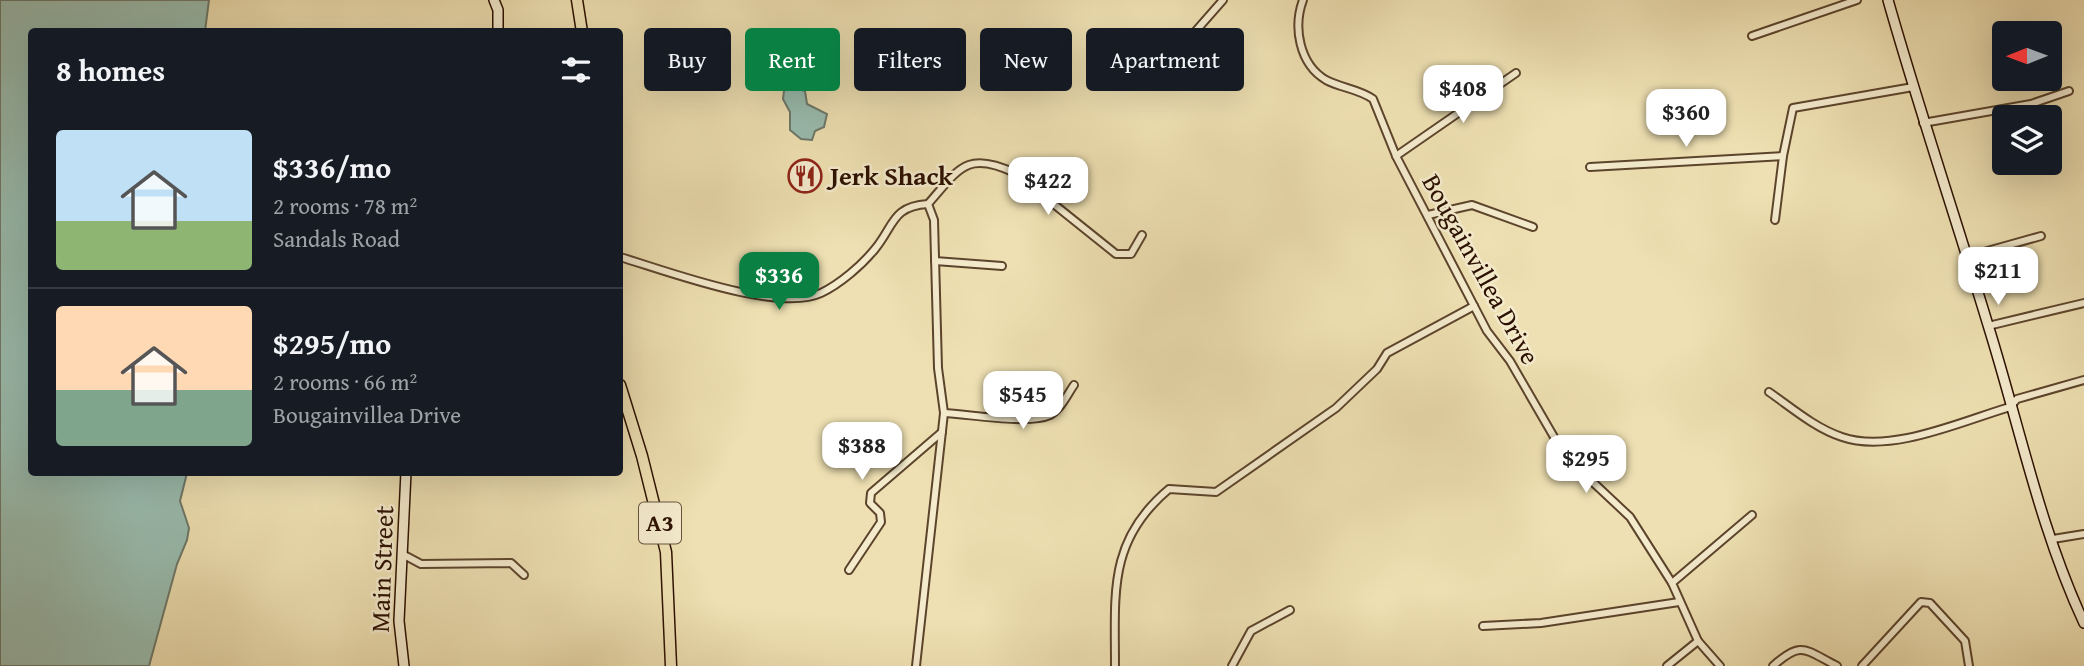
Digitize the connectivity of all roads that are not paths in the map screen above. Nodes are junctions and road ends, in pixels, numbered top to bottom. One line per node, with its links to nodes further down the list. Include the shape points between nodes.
1 (494, 0): 7 (street)
2 (577, 0): 8 (main road)
3 (1223, 0): 9 (street)
4 (1303, 0): 15 (street, Bougainvillea Drive, via 1297,33 1307,59 1325,79 1373,99)
5 (1857, 0): 10 (street)
6 (1888, 0): 12 (street)
7 (499, 28)
8 (581, 28)
9 (1198, 28)
10 (1752, 36)
11 (1516, 73): 15 (street)
12 (1913, 87): 14 (street); 16 (street, via 1793,108)
13 (2069, 92): 14 (street, via 2031,104)
14 (1923, 122): 24 (street)
15 (1396, 156): 19 (street, Bougainvillea Drive)
16 (1783, 156): 17 (street); 20 (street)
17 (1590, 167)
18 (928, 204): 22 (street, via 960,168 985,163 1015,173 1116,254 1130,254); 25 (street, via 912,205 898,213 875,249 850,273 821,293 798,299 745,293); 26 (street, via 934,220)
19 (1428, 215): 21 (street, via 1472,205); 29 (street, Bougainvillea Drive)
20 (1775, 220)
21 (1533, 228)
22 (1142, 234)
23 (2041, 236): 24 (street)
24 (1966, 257): 30 (street)
25 (623, 258)
26 (935, 261): 27 (street); 36 (street)
27 (1002, 266)
28 (2084, 303): 30 (street)
29 (1474, 306): 45 (street, Bougainvillea Drive, via 1565,456 1630,517); 54 (street, via 1387,353 1377,369 1336,408 1216,492 1170,489 1149,506 1126,541 1119,567)
30 (1989, 326): 35 (street)
31 (2084, 380): 35 (street, via 2017,399)
32 (1074, 385): 36 (street, via 1048,416)
33 (1769, 392): 35 (street, via 1843,438 1878,444)
34 (623, 395): 52 (main road, A3, via 666,552)
35 (2010, 407): 41 (street)
36 (944, 413): 37 (street)
37 (942, 432): 43 (street, via 870,493 870,503 880,513 881,522); 53 (street)
38 (406, 476): 42 (street, Main Street)
39 (1752, 515): 45 (street)
40 (2084, 534): 41 (street)
41 (2053, 539): 48 (street)
42 (404, 555): 44 (street, via 421,564 511,563); 51 (street, Main Street, via 399,621)
43 (849, 570)
44 (524, 575)
45 (1671, 583): 46 (street, Bougainvillea Drive)
46 (1679, 602): 49 (street, via 1541,623); 50 (street, Bougainvillea Drive)
47 (1290, 610): 55 (street, via 1251,631)
48 (2083, 619)
49 (1483, 626)
50 (1698, 641): 56 (street); 57 (street, Bougainvillea Drive)
51 (404, 666)
52 (671, 666)
53 (916, 666)
54 (1115, 666)
55 (1232, 666)
56 (1667, 666)
57 (1720, 666)
58 (1773, 666): 59 (street, via 1790,651 1803,649)
59 (1837, 666)
60 (1863, 666): 61 (street, via 1921,603 1930,603 1965,641)
61 (1969, 666)

